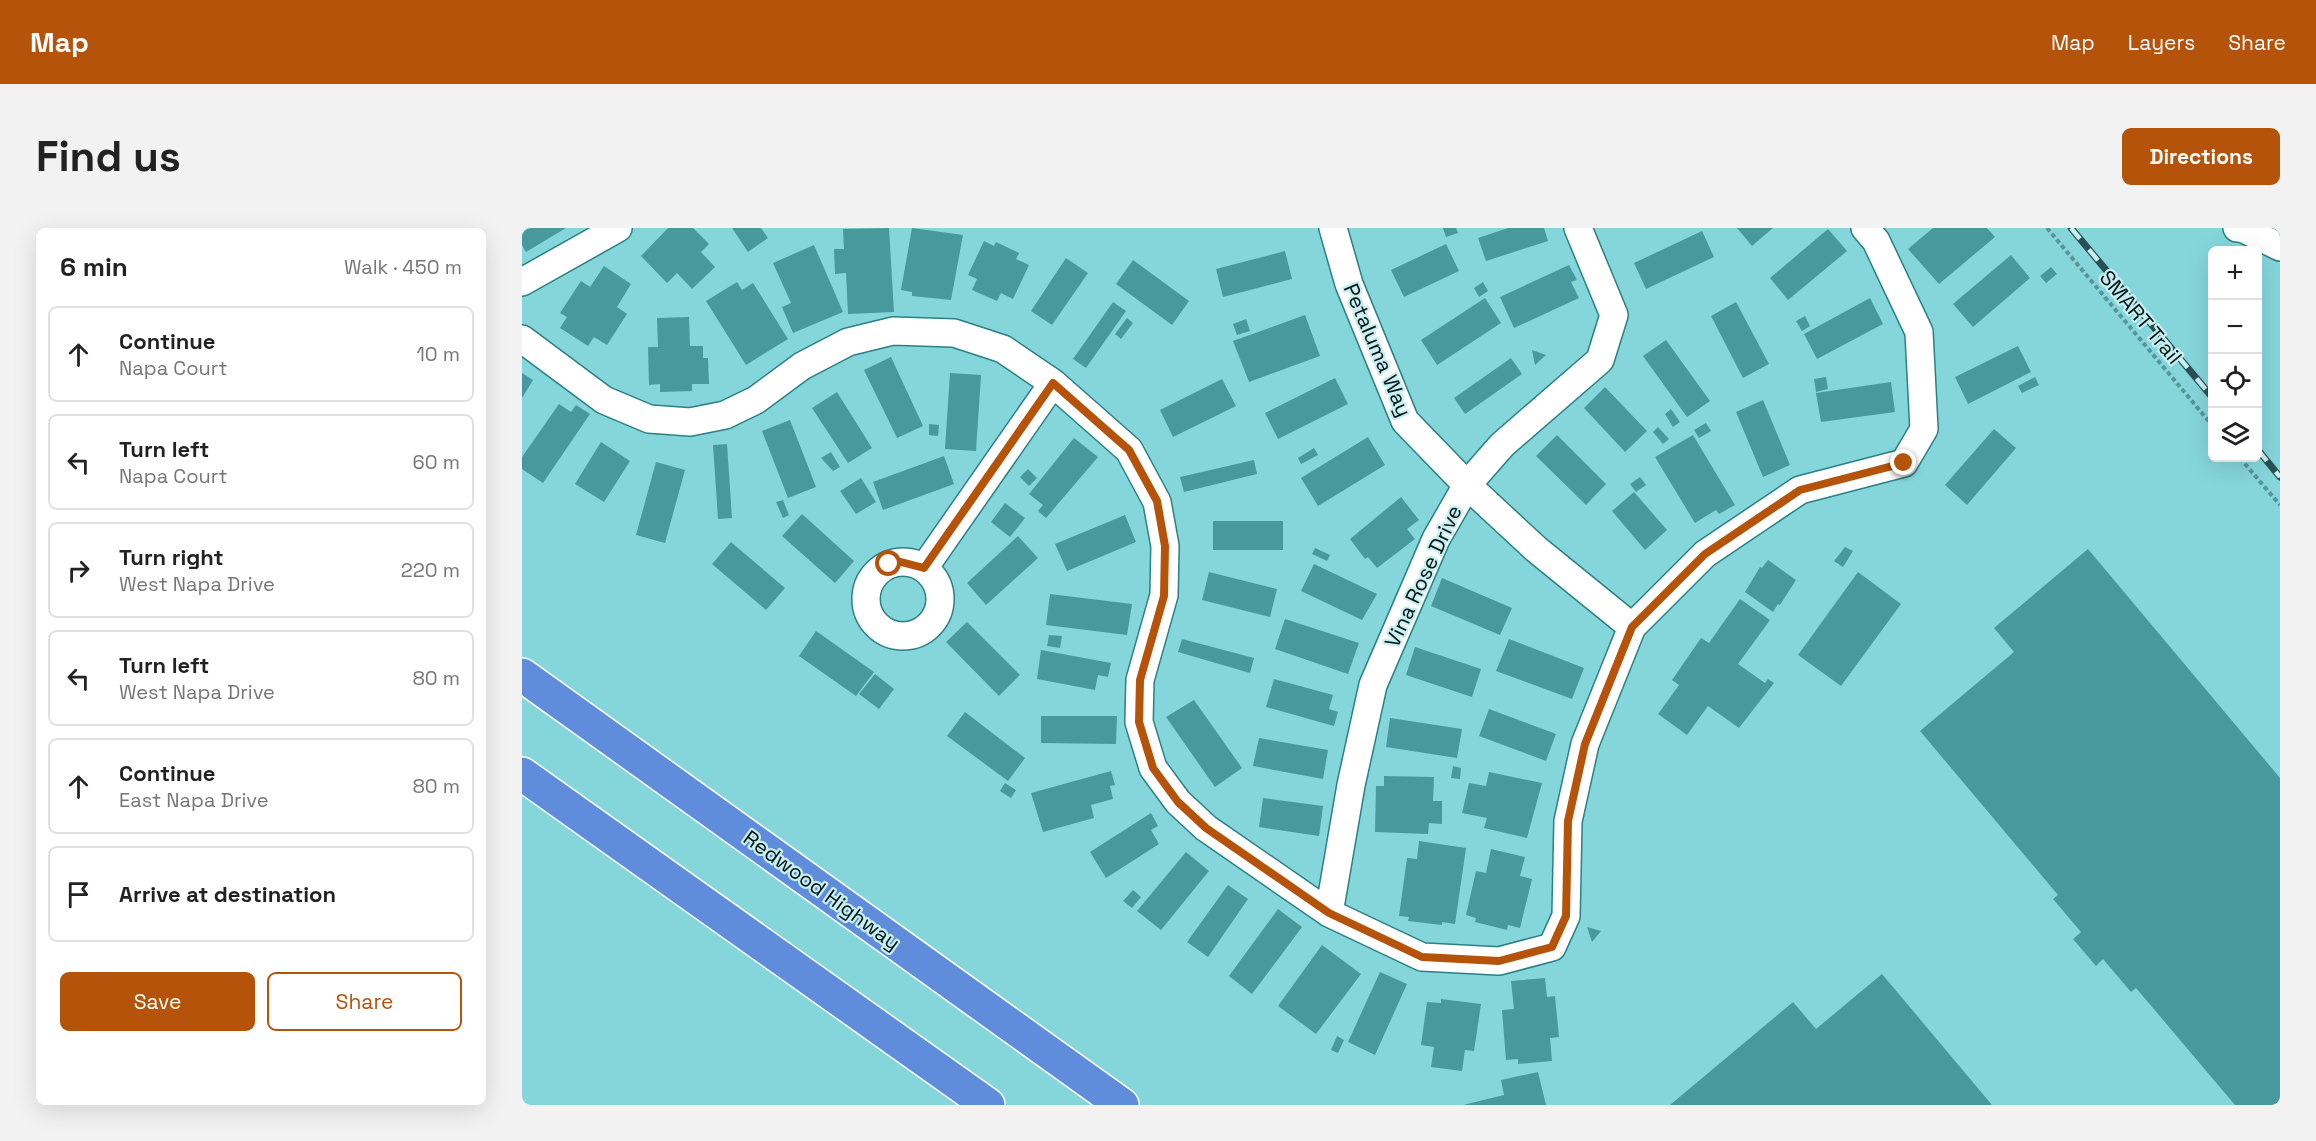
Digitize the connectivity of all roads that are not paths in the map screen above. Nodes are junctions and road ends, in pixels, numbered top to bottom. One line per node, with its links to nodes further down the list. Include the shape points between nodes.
1 (618, 228): 8 (street)
2 (1334, 228): 11 (street, Petaluma Way, via 1349,284 1405,421)
3 (1578, 228): 11 (street, Vina Rose Drive, via 1614,315 1600,360 1502,445)
4 (2237, 228): 5 (street)
5 (2244, 228): 7 (street)
6 (1878, 232): 13 (street, via 1919,332 1924,429 1904,463 1800,490 1705,554)
7 (2280, 247)
8 (522, 282)
9 (522, 339): 10 (street, via 604,400 649,419 690,422 725,415 848,342 893,331 954,333 1003,349)
10 (1053, 383): 12 (street); 16 (street, via 1129,450 1157,501 1165,546 1164,596 1140,680 1139,722 1153,768 1178,802 1206,828)
11 (1467, 485): 13 (street, Petaluma Way, via 1536,549); 16 (street, Vina Rose Drive, via 1436,539 1373,685)
12 (924, 568)
13 (1632, 627): 16 (street, via 1585,744 1568,821 1566,916 1552,947 1499,961 1422,957)
14 (522, 675): 18 (highway, Redwood Highway)
15 (522, 774): 17 (highway)
16 (1329, 913)
17 (988, 1105)
18 (1122, 1105)

